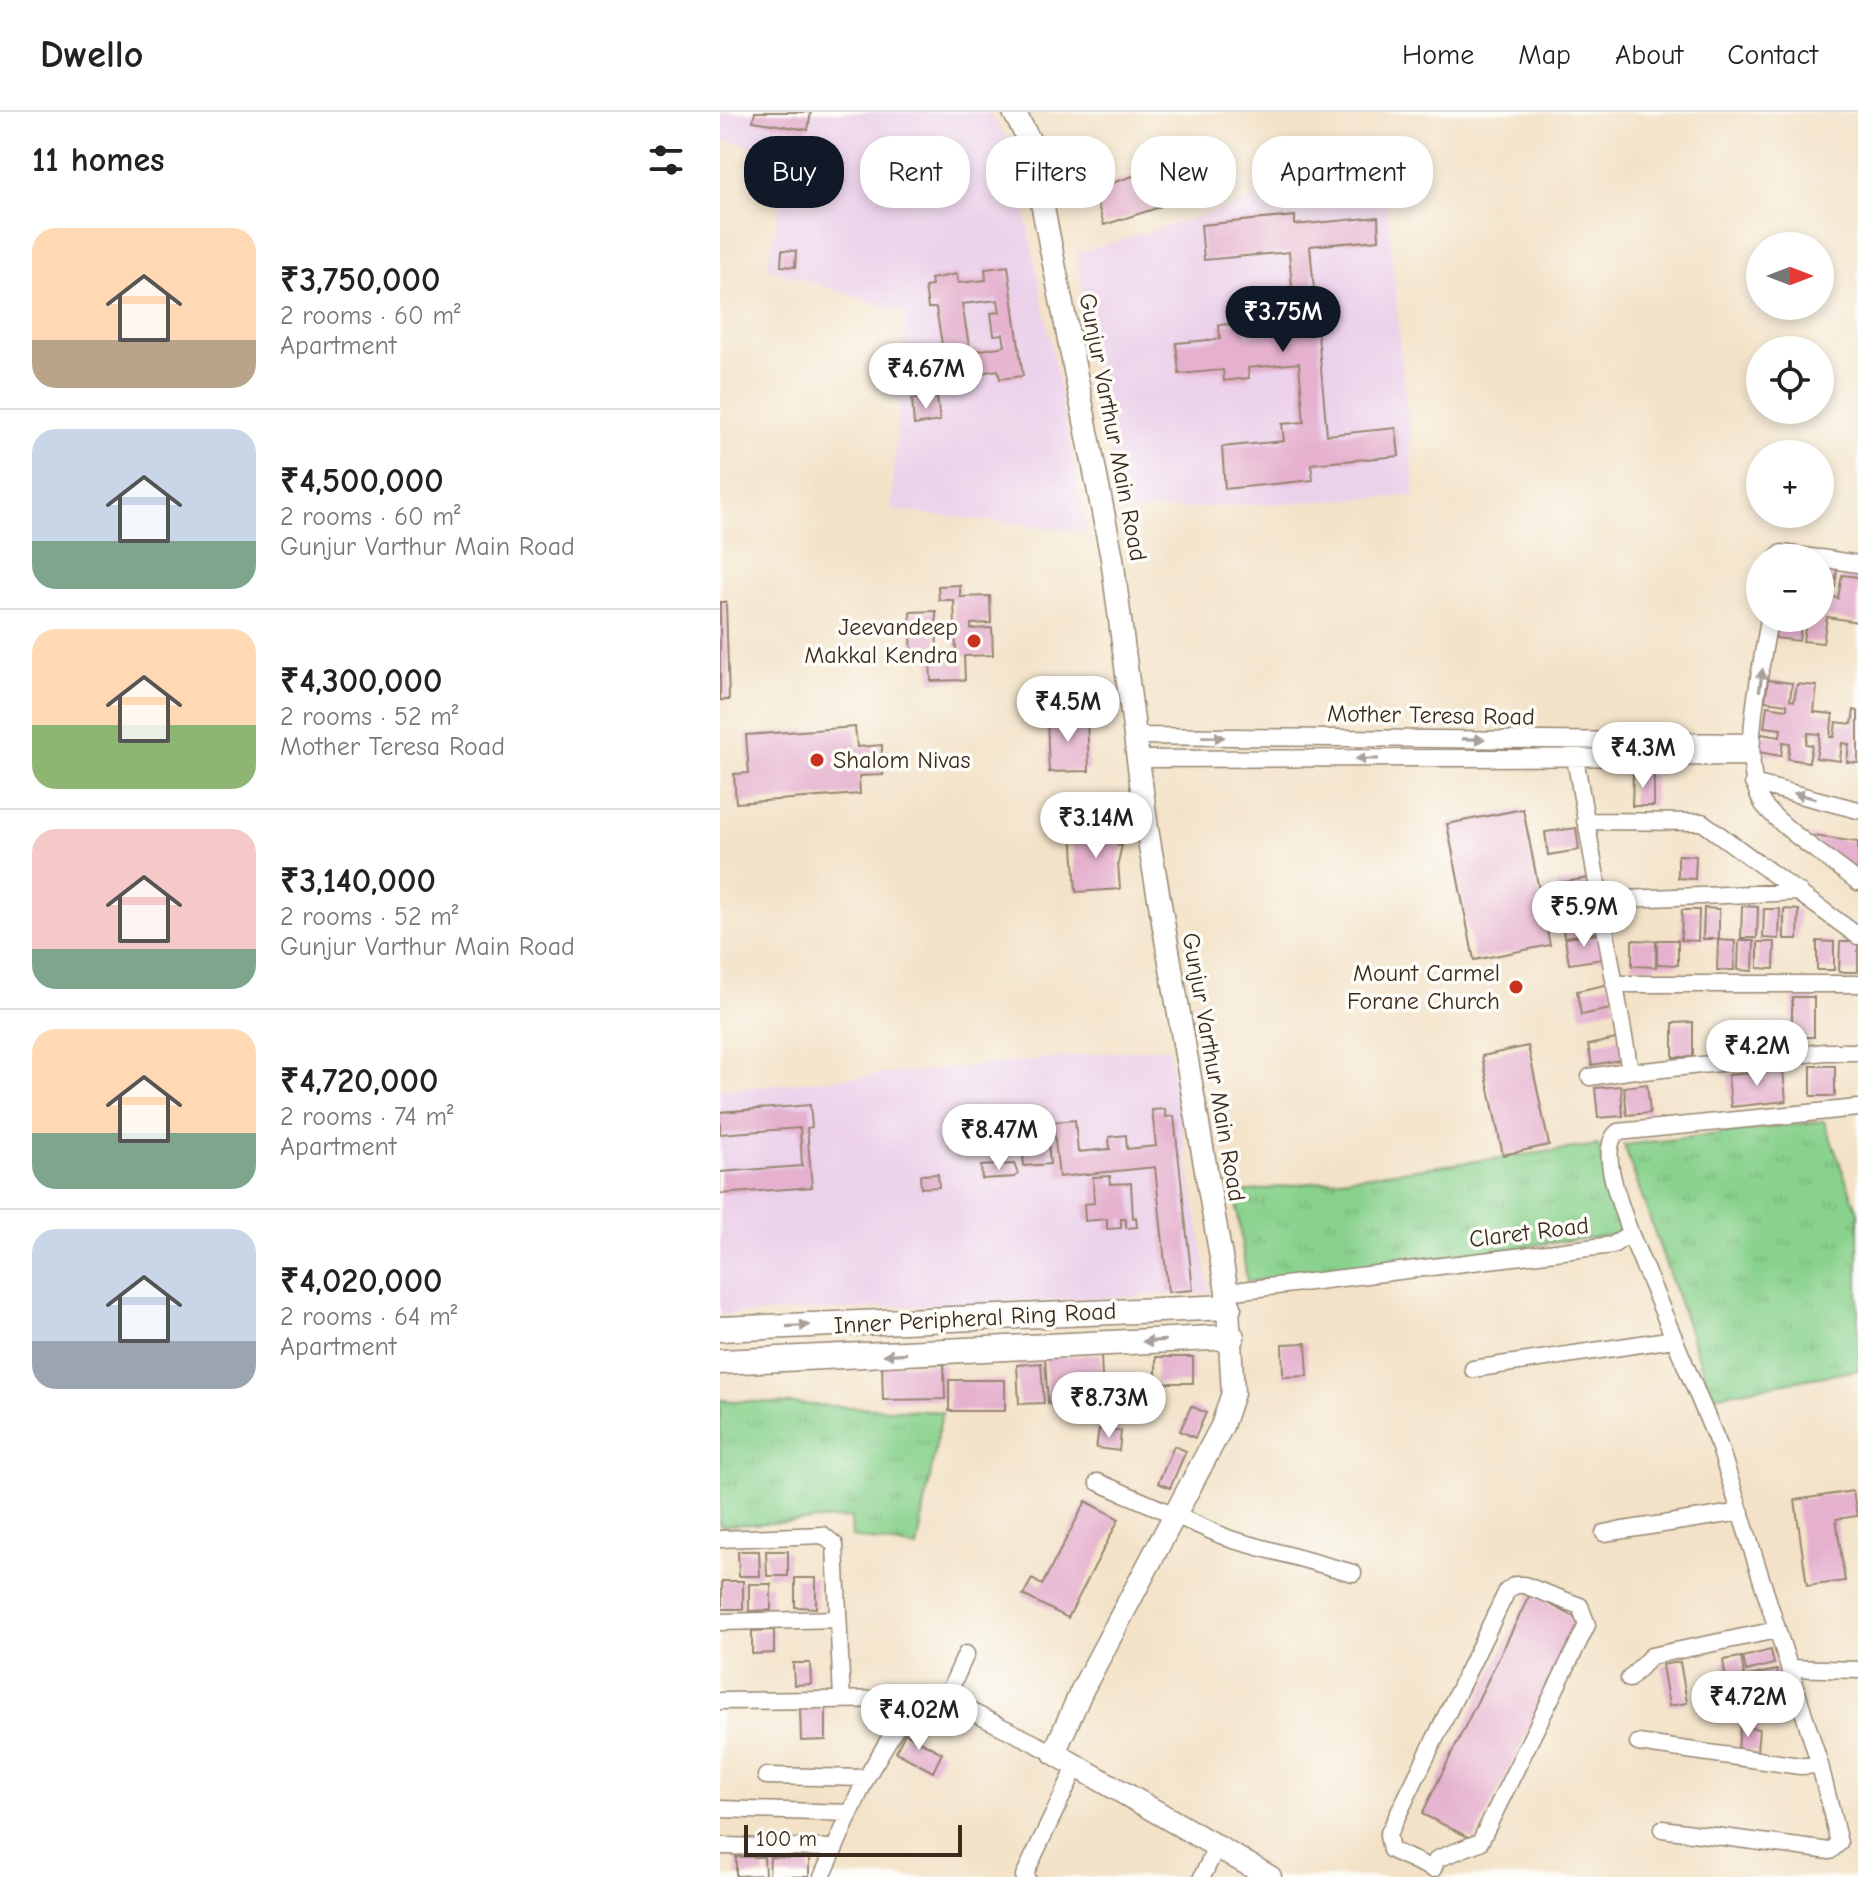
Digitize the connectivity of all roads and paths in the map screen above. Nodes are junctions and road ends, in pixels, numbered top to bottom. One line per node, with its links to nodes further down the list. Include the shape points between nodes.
1 (1014, 112): 5 (main road, Gunjur Varthur Main Road, via 1030,142 1075,359 1112,558)
2 (1834, 560): 3 (street)
3 (1858, 564)
4 (1767, 632): 8 (street, one-way to 4)
5 (1135, 736): 6 (street, Mother Teresa Road, one-way to 6); 9 (main road, Gunjur Varthur Main Road)
6 (1573, 740): 7 (street, Mother Teresa Road); 10 (street)
7 (1726, 749): 8 (street); 10 (street, Mother Teresa Road)
8 (1752, 750): 11 (street)
9 (1138, 759): 10 (street, Mother Teresa Road, one-way to 9); 25 (main road, Gunjur Varthur Main Road)
10 (1576, 760): 13 (street)
11 (1753, 783): 12 (street, one-way to 11); 14 (street, via 1765,808)
12 (1858, 810)
13 (1585, 821): 15 (street, via 1702,822); 16 (street)
14 (1858, 882)
15 (1800, 892): 16 (street); 17 (street)
16 (1599, 900): 18 (street)
17 (1858, 936)
18 (1614, 984): 19 (street); 21 (street)
19 (1858, 984)
20 (1858, 1052): 21 (street)
21 (1634, 1070): 22 (street)
22 (1590, 1077)
23 (1858, 1108): 24 (street, Claret Road, via 1618,1132 1611,1139 1608,1159)
24 (1630, 1233): 25 (street, Claret Road, via 1613,1245); 28 (street)
25 (1228, 1300): 26 (main road, Inner Peripheral Ring Road, one-way to 25); 27 (main road, Gunjur Varthur Main Road)
26 (720, 1329)
27 (1232, 1337): 29 (main road, Inner Peripheral Ring Road, one-way to 29); 33 (main road, Gunjur Varthur Main Road, via 1233,1393)
28 (1674, 1339): 30 (street); 32 (street)
29 (720, 1362)
30 (1473, 1369)
31 (1098, 1482): 33 (street)
32 (1741, 1512): 34 (street); 39 (street)
33 (1176, 1516): 36 (street, via 1230,1539); 49 (main road, Gunjur Varthur Main Road)
34 (1604, 1533)
35 (720, 1539): 37 (street, via 830,1539 835,1545)
36 (1353, 1573)
37 (838, 1619): 38 (street); 46 (street)
38 (720, 1622)
39 (1777, 1630): 41 (street); 43 (street, via 1651,1656)
40 (966, 1654): 45 (street)
41 (1789, 1668): 42 (street); 51 (street)
42 (1858, 1670)
43 (1629, 1679)
44 (913, 1699): 45 (street); 46 (street); 53 (street)
45 (946, 1699): 49 (street)
46 (842, 1700): 47 (street)
47 (720, 1701)
48 (1638, 1743): 51 (street)
49 (1054, 1753): 50 (main road)
50 (1077, 1765): 59 (main road); 63 (street)
51 (1820, 1765): 56 (street, via 1839,1843 1835,1848)
52 (766, 1776): 53 (street)
53 (866, 1778): 55 (street)
54 (720, 1809): 55 (street)
55 (849, 1813): 58 (street)
56 (1662, 1829)
57 (720, 1846): 58 (street)
58 (834, 1848): 62 (street)
59 (1216, 1848): 61 (main road); 64 (street)
60 (1431, 1873): 60 (street, via 1391,1850 1388,1835 1507,1591 1524,1585 1580,1606 1587,1625 1480,1842 1437,1859)
61 (1265, 1876)
62 (822, 1877)
63 (1027, 1877)
64 (1202, 1877)

